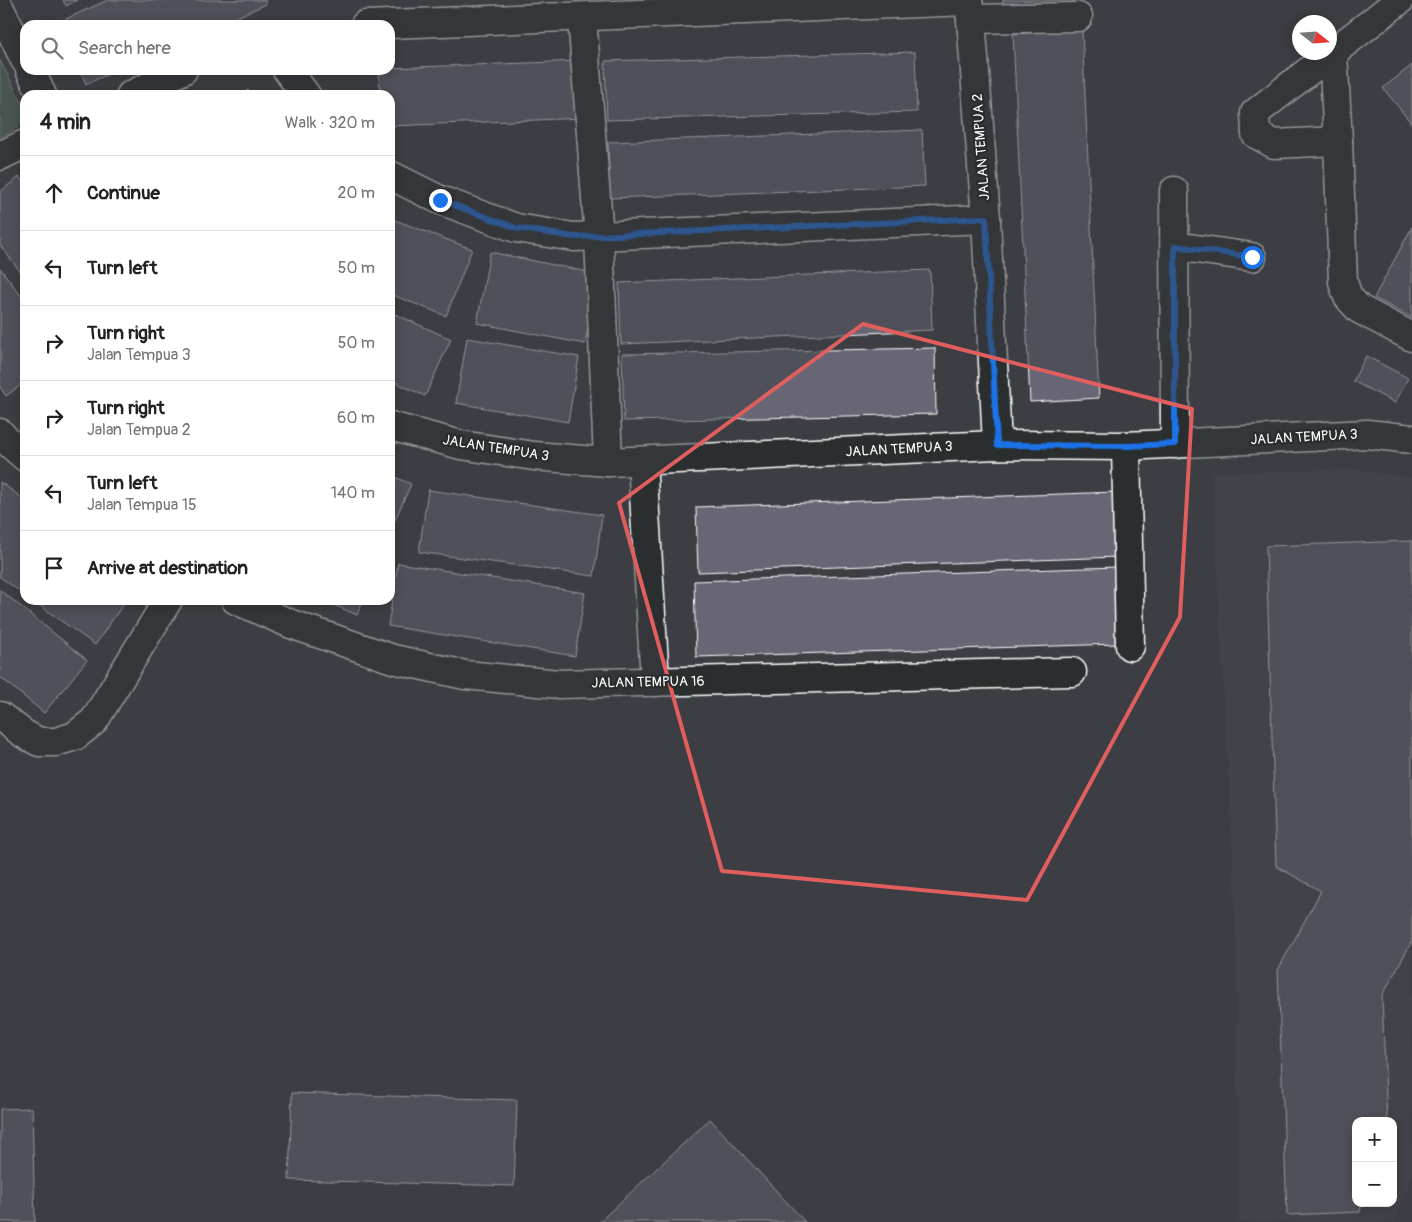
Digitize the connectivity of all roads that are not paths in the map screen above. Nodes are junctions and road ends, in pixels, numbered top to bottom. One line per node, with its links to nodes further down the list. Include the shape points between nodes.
1 (1400, 0): 8 (street)
2 (969, 7): 5 (street); 6 (street); 23 (street, JALAN TEMPUA 2)
3 (0, 9): 9 (street)
4 (467, 10): 5 (street); 7 (street)
5 (582, 17): 24 (street)
6 (1078, 17)
7 (395, 21)
8 (1337, 49)
9 (20, 50)
10 (1323, 60): 18 (street, via 1255,113 1256,134 1274,144)
11 (1333, 60): 18 (street)
12 (32, 75): 15 (street)
13 (173, 75): 16 (street)
14 (291, 75): 17 (street)
15 (40, 90)
16 (141, 90)
17 (302, 90)
18 (1338, 140): 27 (street, via 1343,282 1348,297 1359,309)
19 (20, 146): 20 (street)
20 (0, 156)
21 (395, 178): 24 (street, via 440,200 516,228 574,237)
22 (1174, 191): 25 (street)
23 (986, 218): 24 (street); 32 (street, JALAN TEMPUA 2)
24 (599, 237): 36 (street)
25 (1175, 246): 26 (street); 31 (street)
26 (1252, 257)
27 (1412, 337)
28 (395, 427): 36 (street, JALAN TEMPUA 3, via 461,445 534,456)
29 (0, 433): 34 (street)
30 (1412, 439): 31 (street, JALAN TEMPUA 3, via 1367,434)
31 (1175, 444): 33 (street, JALAN TEMPUA 3)
32 (997, 445): 33 (street, JALAN TEMPUA 3); 35 (street, JALAN TEMPUA 3)
33 (1126, 446): 39 (street)
34 (20, 453)
35 (642, 461): 36 (street, JALAN TEMPUA 3); 41 (street)
36 (608, 462)
37 (165, 605): 42 (street, via 94,721 75,736 56,742 39,742)
38 (247, 605): 41 (street, JALAN TEMPUA 16, via 291,624 393,659 466,675 559,684)
39 (1130, 646)
40 (1072, 672): 41 (street, JALAN TEMPUA 16)
41 (655, 682)
42 (0, 716)

